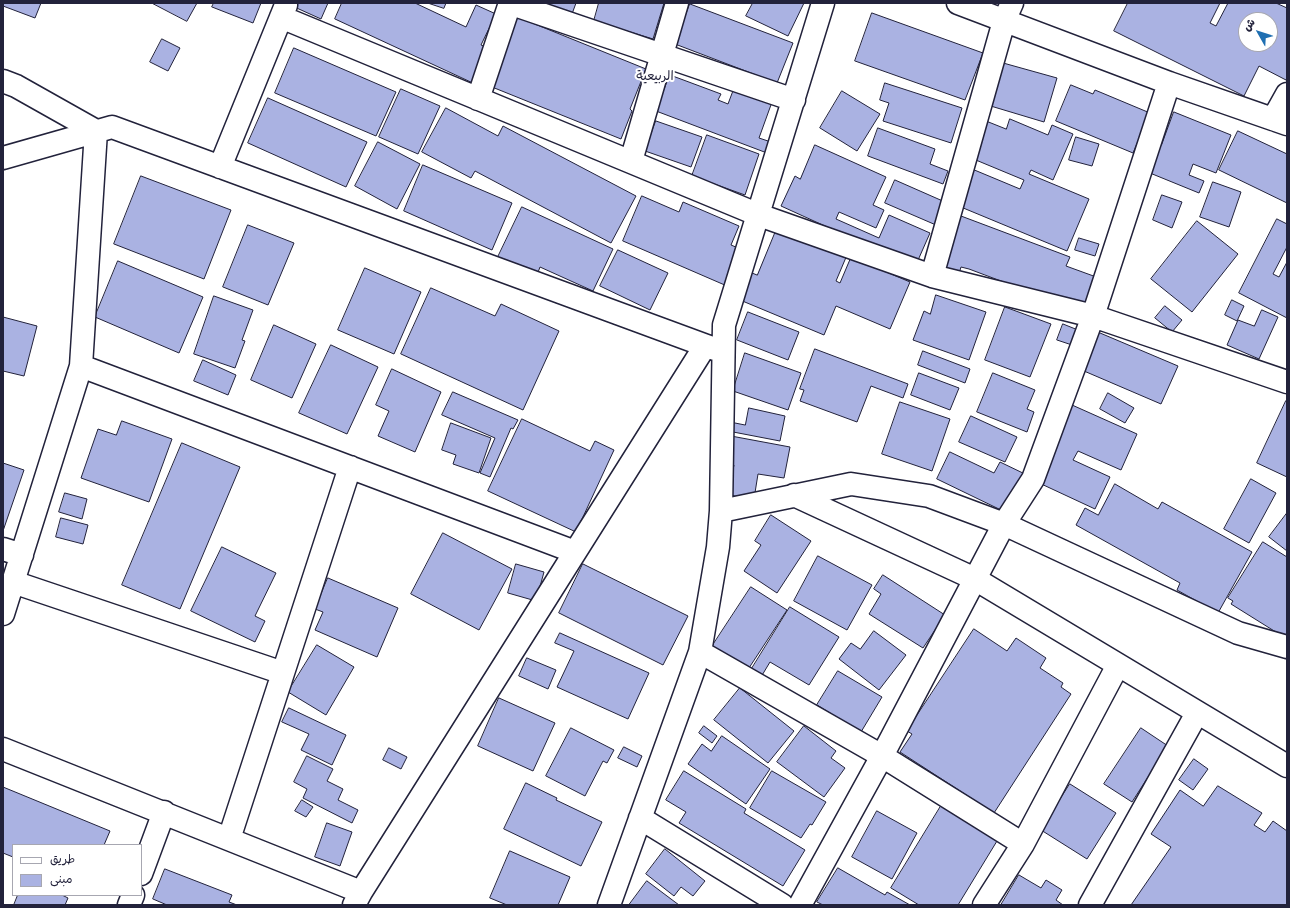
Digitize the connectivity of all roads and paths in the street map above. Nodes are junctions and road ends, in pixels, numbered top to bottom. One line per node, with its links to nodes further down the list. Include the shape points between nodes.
1 (509, 3): 7 (street); 11 (street)
2 (677, 3): 7 (street)
3 (823, 3): 12 (street)
4 (958, 3): 6 (street)
5 (283, 10): 11 (street); 17 (street)
6 (1008, 12): 9 (street); 19 (street)
7 (662, 55): 12 (street); 16 (street)
8 (3, 81): 14 (street)
9 (1169, 83): 13 (street); 20 (street)
10 (1287, 94): 13 (street)
11 (478, 99): 16 (street)
12 (794, 100): 18 (street)
13 (1280, 122)
14 (96, 131): 15 (street); 17 (street, via 112,127); 22 (street)
15 (3, 158)
16 (631, 161): 18 (street)
17 (220, 167): 21 (street)
18 (759, 215): 19 (street); 21 (street)
19 (932, 276): 20 (street)
20 (1093, 316): 23 (street); 27 (street, via 1033,479)
21 (714, 349): 26 (street); 29 (street)
22 (80, 366): 24 (street); 28 (street)
23 (1287, 382)
24 (350, 467): 29 (street); 36 (street)
25 (794, 495): 26 (street); 27 (street, via 851,484 929,496); 30 (street)
26 (721, 511): 34 (street, via 718,547)
27 (1004, 524): 30 (street); 33 (street, via 1238,633)
28 (12, 552): 31 (street)
29 (575, 552): 46 (street)
30 (975, 579): 35 (street); 39 (street)
31 (13, 582): 32 (street); 36 (street)
32 (3, 614)
33 (1287, 647)
34 (700, 652): 39 (street); 42 (street)
35 (1118, 664): 37 (street); 44 (street)
36 (283, 673): 43 (street)
37 (1197, 713): 40 (street); 51 (street)
38 (3, 749): 41 (street)
39 (882, 756): 44 (street); 49 (street)
40 (1287, 766)
41 (164, 812): 43 (street); 45 (street)
42 (640, 818): 47 (street); 48 (street)
43 (229, 839): 46 (street)
44 (1023, 844): 50 (street)
45 (142, 871)
46 (357, 898)
47 (609, 905)
48 (782, 905)
49 (800, 905)
50 (984, 905)
51 (1090, 905)

